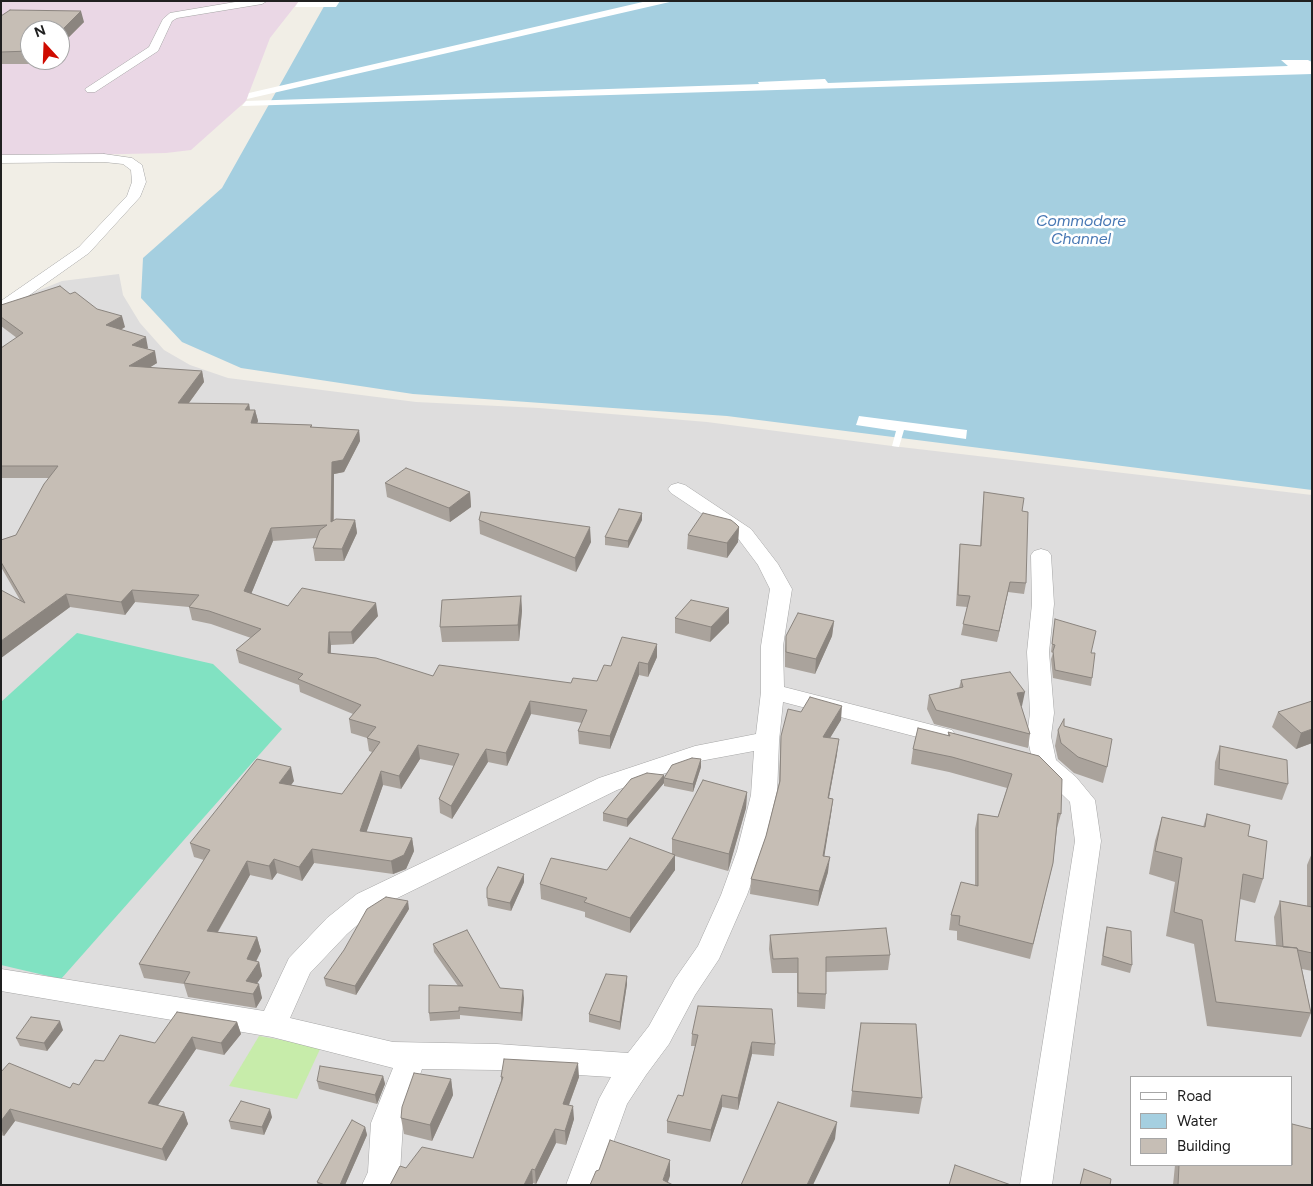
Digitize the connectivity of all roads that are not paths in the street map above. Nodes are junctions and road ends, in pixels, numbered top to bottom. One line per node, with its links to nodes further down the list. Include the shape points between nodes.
1 (262, 1): 2 (street, via 174,15 168,19 154,49)
2 (91, 89)
3 (1, 159): 4 (street, via 104,158 127,161 137,168 139,182 133,197 84,250)
4 (1, 308)
5 (678, 489): 7 (street, via 744,533 768,564 781,589 772,646)
6 (1041, 555): 11 (street, via 1043,604 1038,652 1042,712 1039,736)
7 (773, 692): 8 (street); 9 (street)
8 (767, 741): 13 (street, via 694,754 608,784 367,901 337,926 299,966); 15 (street, via 764,795 750,851 734,895 709,951 659,1035)
9 (962, 741)
10 (1017, 756): 11 (street)
11 (1045, 763): 18 (street, via 1082,800 1088,841)
12 (1, 980): 13 (street)
13 (272, 1025): 14 (street, via 356,1048)
14 (413, 1056): 15 (street, via 497,1057); 16 (street, via 387,1123 384,1173)
15 (634, 1066): 17 (street, via 614,1099)
16 (378, 1185)
17 (582, 1185)
18 (1036, 1185)

